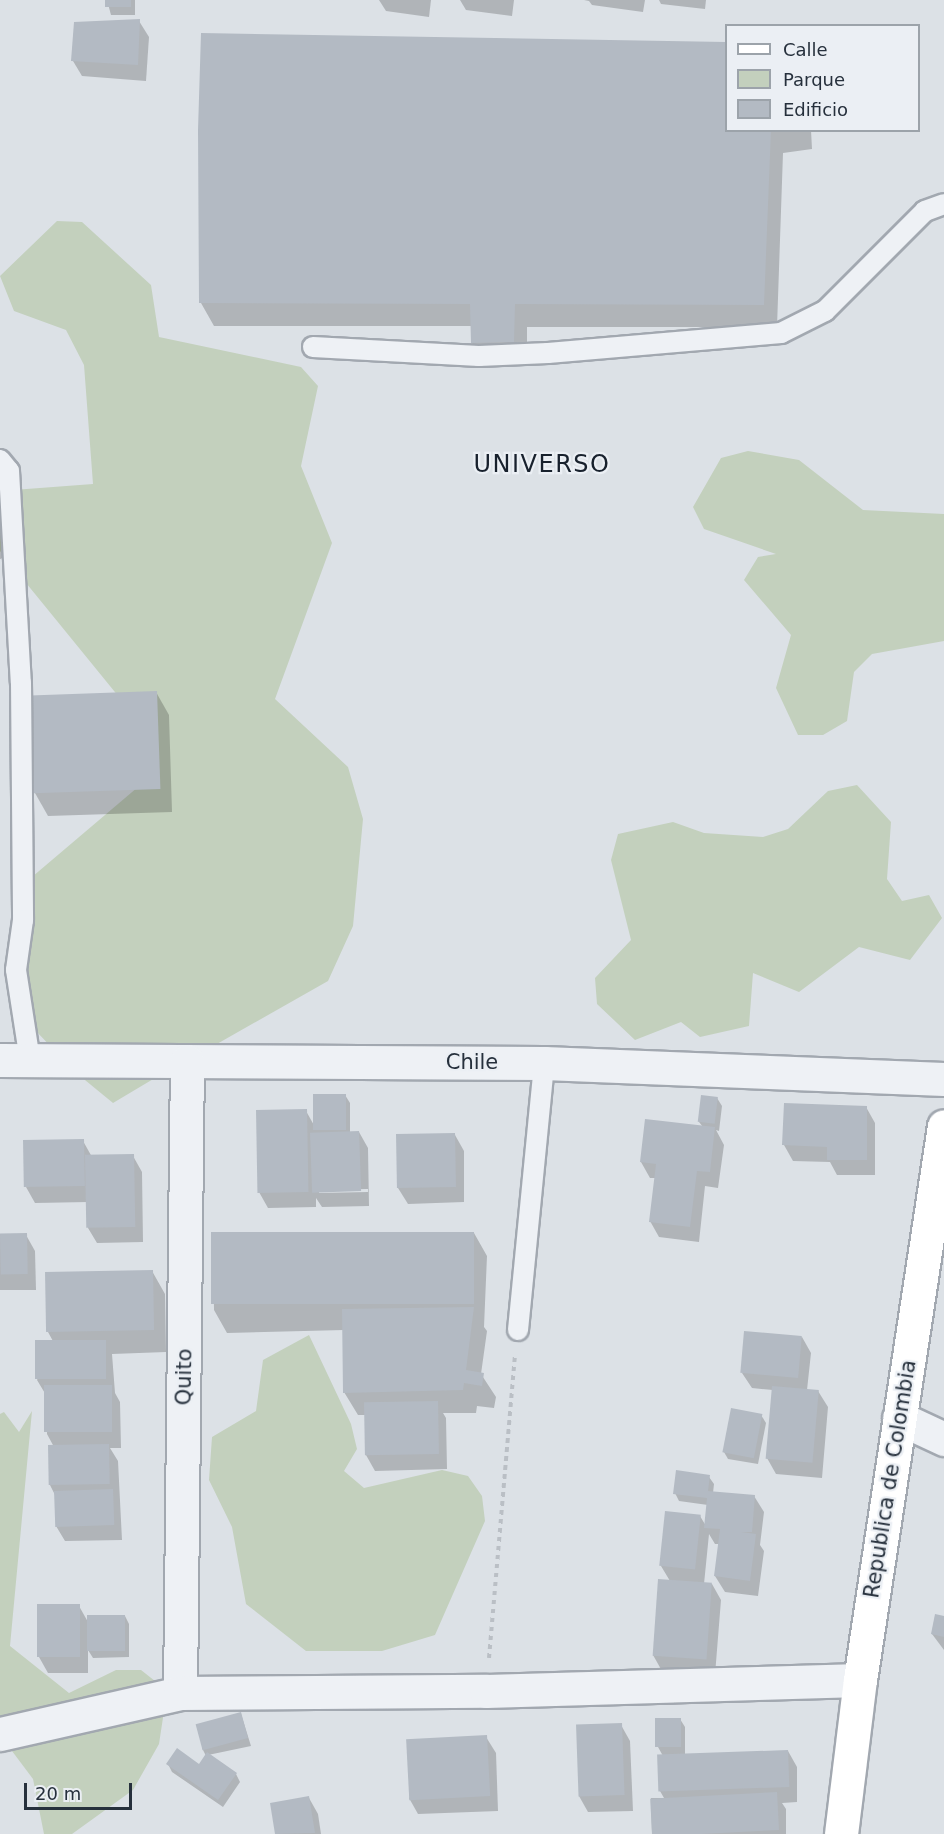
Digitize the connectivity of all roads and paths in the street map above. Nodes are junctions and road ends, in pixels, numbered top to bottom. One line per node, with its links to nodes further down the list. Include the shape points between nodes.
1 (944, 204): 2 (lane, via 926,211 825,311 781,333 479,356)
2 (313, 347)
3 (0, 460): 4 (lane, via 9,471 21,683 23,920)
4 (8, 970): 5 (lane)
5 (15, 1060): 6 (street, Chile)
6 (187, 1061): 7 (street, Chile); 15 (street, Quito)
7 (544, 1063): 8 (street, Chile); 10 (lane)
8 (944, 1079)
9 (944, 1126): 11 (street, Republica de Colombia)
10 (518, 1330): 14 (path)
11 (899, 1418): 12 (street); 13 (street, Republica de Colombia)
12 (944, 1439)
13 (860, 1680): 14 (street); 17 (street, Republica de Colombia)
14 (486, 1691): 15 (street)
15 (180, 1693): 16 (street)
16 (0, 1734)
17 (841, 1834)

